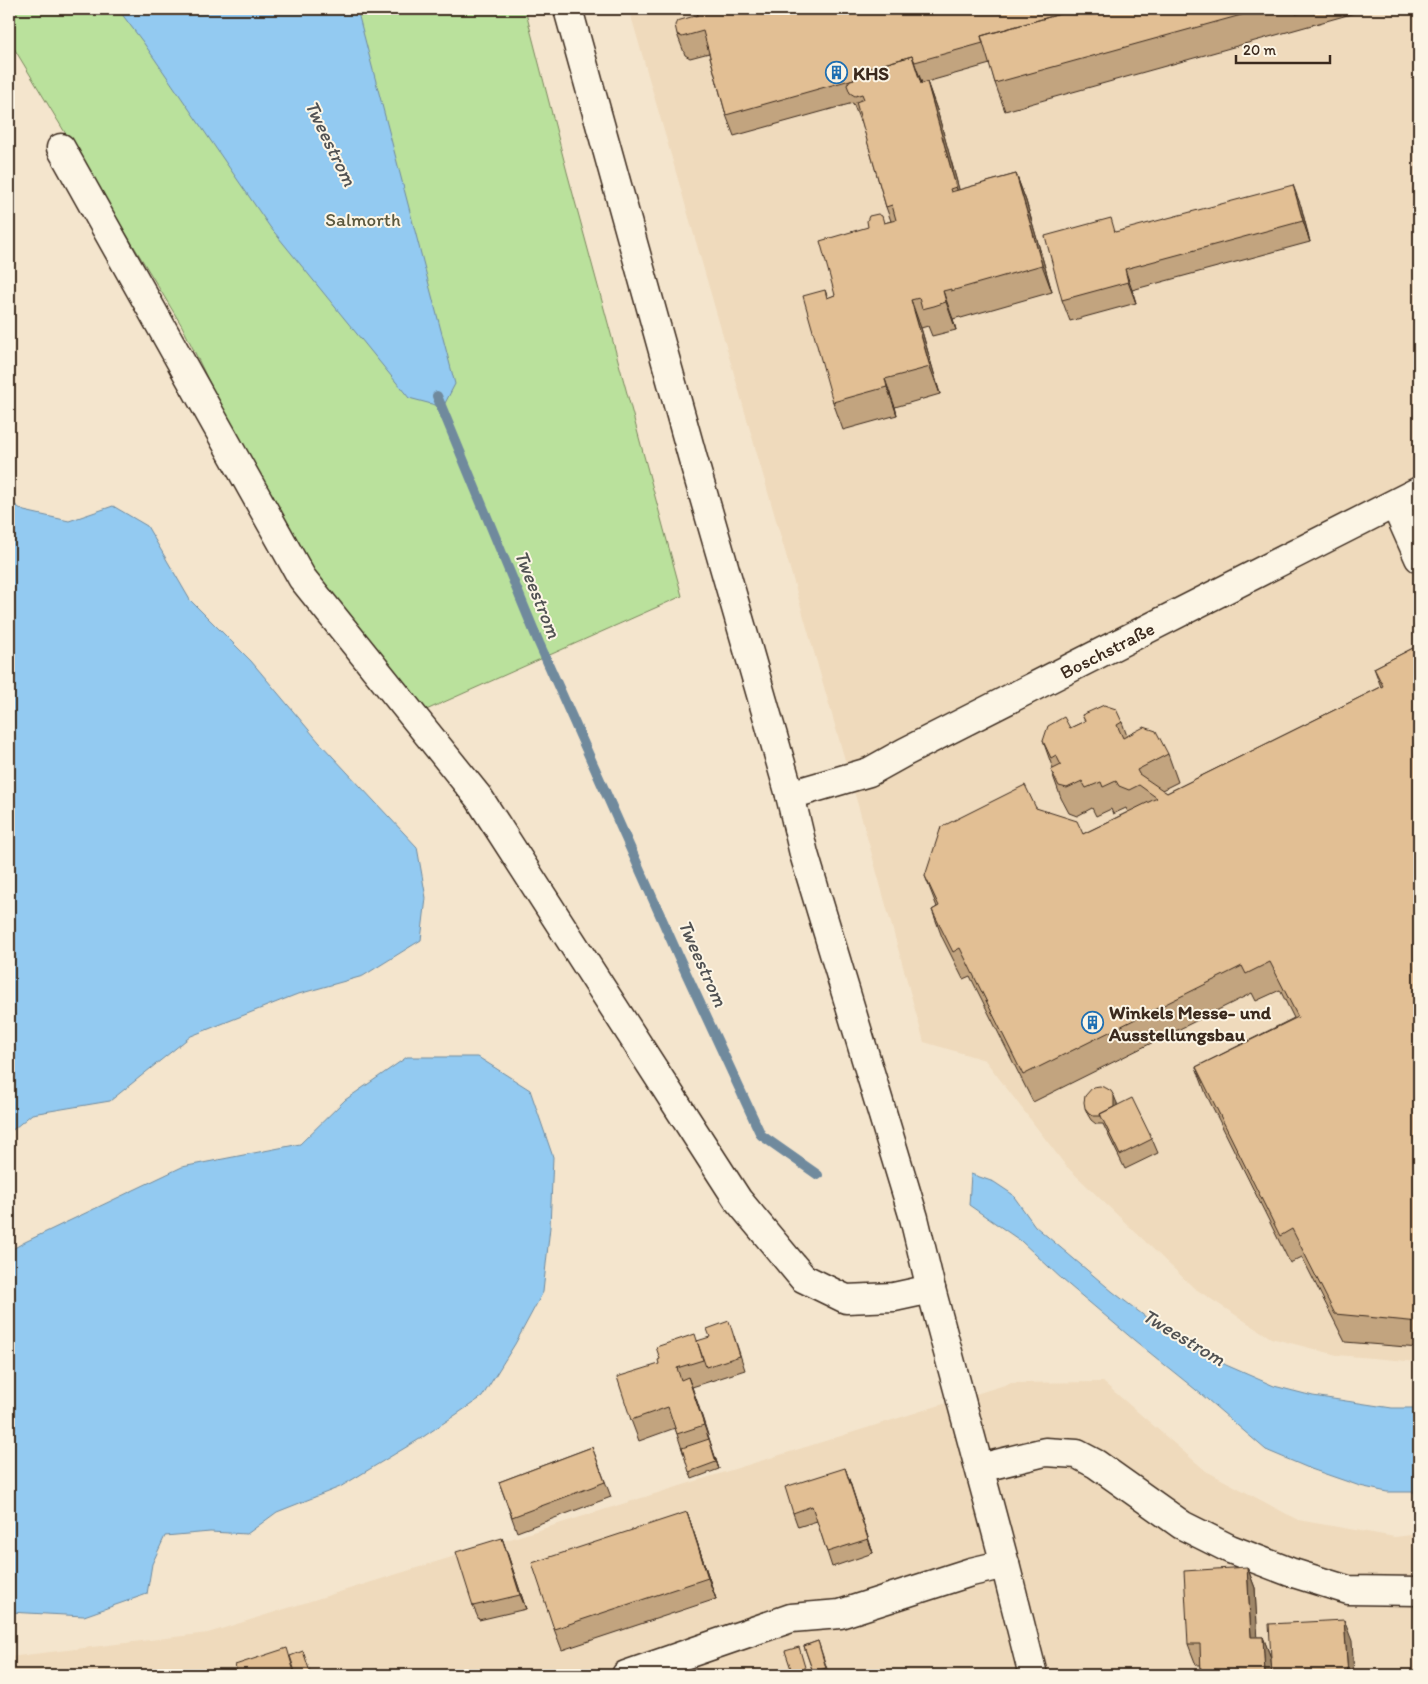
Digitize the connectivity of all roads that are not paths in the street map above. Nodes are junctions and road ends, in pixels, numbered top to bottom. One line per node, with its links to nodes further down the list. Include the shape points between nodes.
1 (568, 9): 6 (street)
2 (61, 148): 7 (street, via 302,578 479,798 738,1200 803,1278 846,1299 894,1297)
3 (1419, 491): 4 (street, Boschstraße)
4 (1395, 504): 5 (street); 6 (street, Boschstraße, via 869,772)
5 (1419, 558)
6 (790, 795): 7 (street, via 804,854 914,1218)
7 (931, 1289): 8 (street)
8 (980, 1468): 9 (street); 10 (street, via 1045,1452 1077,1454 1182,1525 1230,1549 1348,1590)
9 (1005, 1564): 11 (street, via 840,1614 791,1618); 12 (street)
10 (1419, 1591)
11 (626, 1675)
12 (1033, 1675)

